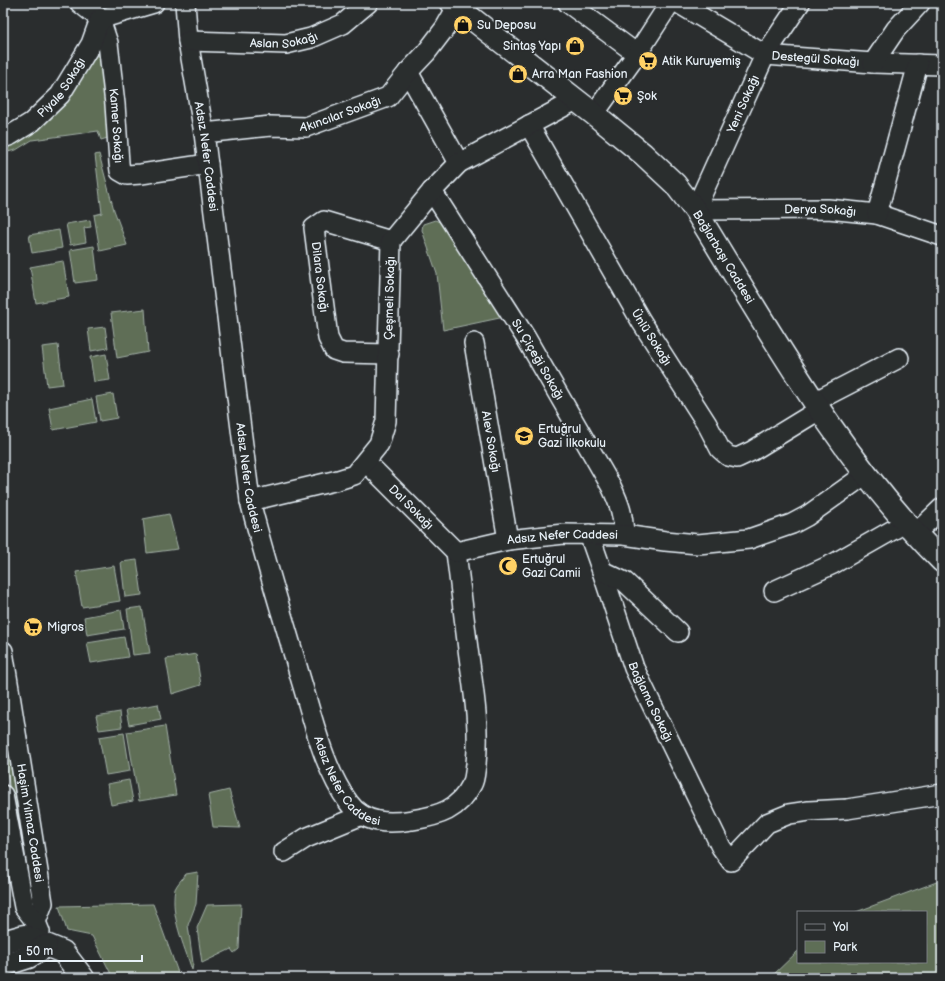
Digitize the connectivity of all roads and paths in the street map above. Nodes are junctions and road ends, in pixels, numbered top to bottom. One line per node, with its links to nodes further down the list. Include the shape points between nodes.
1 (80, 3): 11 (street)
2 (154, 3): 11 (street)
3 (185, 3): 12 (street, Adsız Nefer Caddesi)
4 (368, 3): 12 (street, Aslan Sokağı, via 343,24 311,38 286,44)
5 (568, 3): 13 (street)
6 (670, 3): 13 (street)
7 (678, 3): 14 (street, Destegül Sokağı)
8 (800, 3): 14 (street, Yeni Sokağı)
9 (920, 3): 15 (street, via 896,29)
10 (455, 5): 18 (street, Akıncılar Sokağı, via 440,34); 19 (street, Bağlarbaşı Caddesi)
11 (100, 20): 23 (street, Piyale Sokağı, via 91,44 60,95 32,122); 25 (street, Kamer Sokağı, via 108,43 120,171 127,175 141,174)
12 (188, 41): 22 (street, Adsız Nefer Caddesi)
13 (637, 54): 20 (street)
14 (765, 55): 15 (street, Destegül Sokağı); 27 (street, Yeni Sokağı)
15 (873, 63): 16 (street, Destegül Sokağı)
16 (918, 64): 17 (street, Destegül Sokağı); 28 (street)
17 (942, 66)
18 (408, 72): 22 (street, Akıncılar Sokağı, via 388,97 306,127 271,126); 24 (street)
19 (576, 100): 20 (street, Bağlarbaşı Caddesi); 21 (street, Çeşmeli Sokağı)
20 (594, 114): 27 (street, Bağlarbaşı Caddesi, via 675,184)
21 (529, 125): 24 (street, Çeşmeli Sokağı); 34 (street, Ünlü Sokağı, via 641,320 720,449 728,456 737,458 752,451)
22 (204, 133): 25 (street, Adsız Nefer Caddesi)
23 (3, 138)
24 (459, 163): 26 (street, Çeşmeli Sokağı)
25 (208, 164): 37 (street, Adsız Nefer Caddesi)
26 (432, 191): 30 (street, Çeşmeli Sokağı); 41 (street, Su Çiçeği Sokağı, via 526,338 611,486 624,518)
27 (695, 210): 28 (street, Derya Sokağı, via 828,209); 34 (street, Bağlarbaşı Caddesi)
28 (877, 214): 29 (street, Derya Sokağı)
29 (942, 236)
30 (391, 240): 32 (street, Çeşmeli Sokağı); 32 (street, Dilara Sokağı, via 324,222 314,228 328,338 334,350 343,353)
31 (474, 344): 42 (street, Alev Sokağı)
32 (389, 354): 35 (street, Çeşmeli Sokağı, via 386,421 379,444)
33 (899, 358): 34 (street)
34 (816, 406): 36 (street, Bağlarbaşı Caddesi)
35 (366, 462): 37 (street, Çeşmeli Sokağı, via 354,475); 43 (street, Dal Sokağı)
36 (866, 474): 39 (street, Bağlarbaşı Caddesi); 41 (street, Adsız Nefer Caddesi, via 802,519 749,539 698,544)
37 (250, 502): 51 (street, Adsız Nefer Caddesi, via 321,746 339,788 348,803)
38 (942, 508): 39 (street)
39 (910, 528): 44 (street, Bağlarbaşı Caddesi); 46 (street)
40 (588, 534): 41 (street, Adsız Nefer Caddesi); 42 (street, Adsız Nefer Caddesi); 45 (street, Bağlama Sokağı)
41 (624, 535)
42 (508, 540): 43 (street, Adsız Nefer Caddesi)
43 (456, 552): 51 (street, Adsız Nefer Caddesi, via 477,717 474,782 451,810 430,817 387,823)
44 (942, 561)
45 (602, 571): 47 (street, via 625,582); 49 (street, Bağlama Sokağı, via 634,668 721,846 731,861 768,823 789,814 847,809)
46 (774, 592)
47 (678, 632)
48 (3, 651): 53 (street, Haşim Yılmaz Caddesi, via 43,903)
49 (942, 794)
50 (3, 795): 53 (street, via 24,907)
51 (362, 815): 52 (street, via 306,838)
52 (284, 852)
53 (36, 922): 55 (street)
54 (3, 942): 55 (street, via 24,936)
55 (46, 946): 56 (street, via 28,957); 57 (street, via 63,952)
56 (3, 965)
57 (83, 978)

